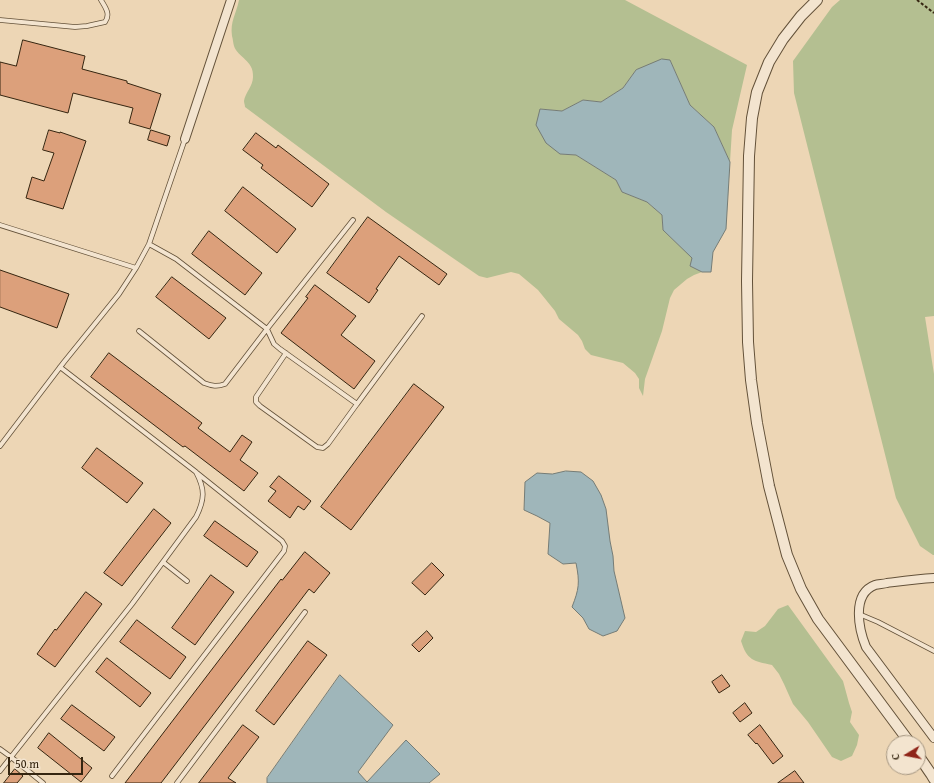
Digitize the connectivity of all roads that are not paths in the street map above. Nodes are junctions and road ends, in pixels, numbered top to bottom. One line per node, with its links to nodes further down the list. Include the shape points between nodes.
1 (101, 0): 4 (lane, via 108,12 107,20 87,26 64,27)
2 (231, 0): 5 (street)
3 (817, 0): 24 (street, via 783,39 769,62 757,92 752,118 747,281 751,380 769,486 786,555 801,589 818,618)
4 (0, 20)
5 (185, 139): 8 (lane)
6 (353, 220): 11 (lane)
7 (0, 225): 9 (lane)
8 (149, 244): 9 (lane); 11 (lane, via 176,259)
9 (136, 268): 14 (lane, via 119,294)
10 (422, 316): 15 (lane)
11 (267, 329): 12 (lane, via 225,384 218,386 204,383); 13 (lane, via 274,344)
12 (139, 331)
13 (286, 353): 15 (lane); 15 (lane, via 256,397 256,402 317,447 323,448 328,444)
14 (60, 367): 16 (lane); 17 (lane)
15 (357, 404)
16 (0, 446)
17 (196, 472): 18 (lane, via 203,490 200,508); 30 (lane, via 282,541 284,551)
18 (163, 562): 20 (lane); 27 (lane)
19 (934, 578): 22 (street, via 875,585 866,591 862,598)
20 (187, 581)
21 (305, 612): 33 (lane)
22 (859, 614): 23 (lane); 25 (street, via 860,630 866,647)
23 (934, 652)
24 (904, 735)
25 (934, 738)
26 (0, 749): 27 (lane)
27 (11, 757): 29 (lane); 32 (lane)
28 (926, 767): 31 (street)
29 (0, 771)
30 (112, 776)
31 (934, 779)
32 (43, 783)
33 (177, 783)

